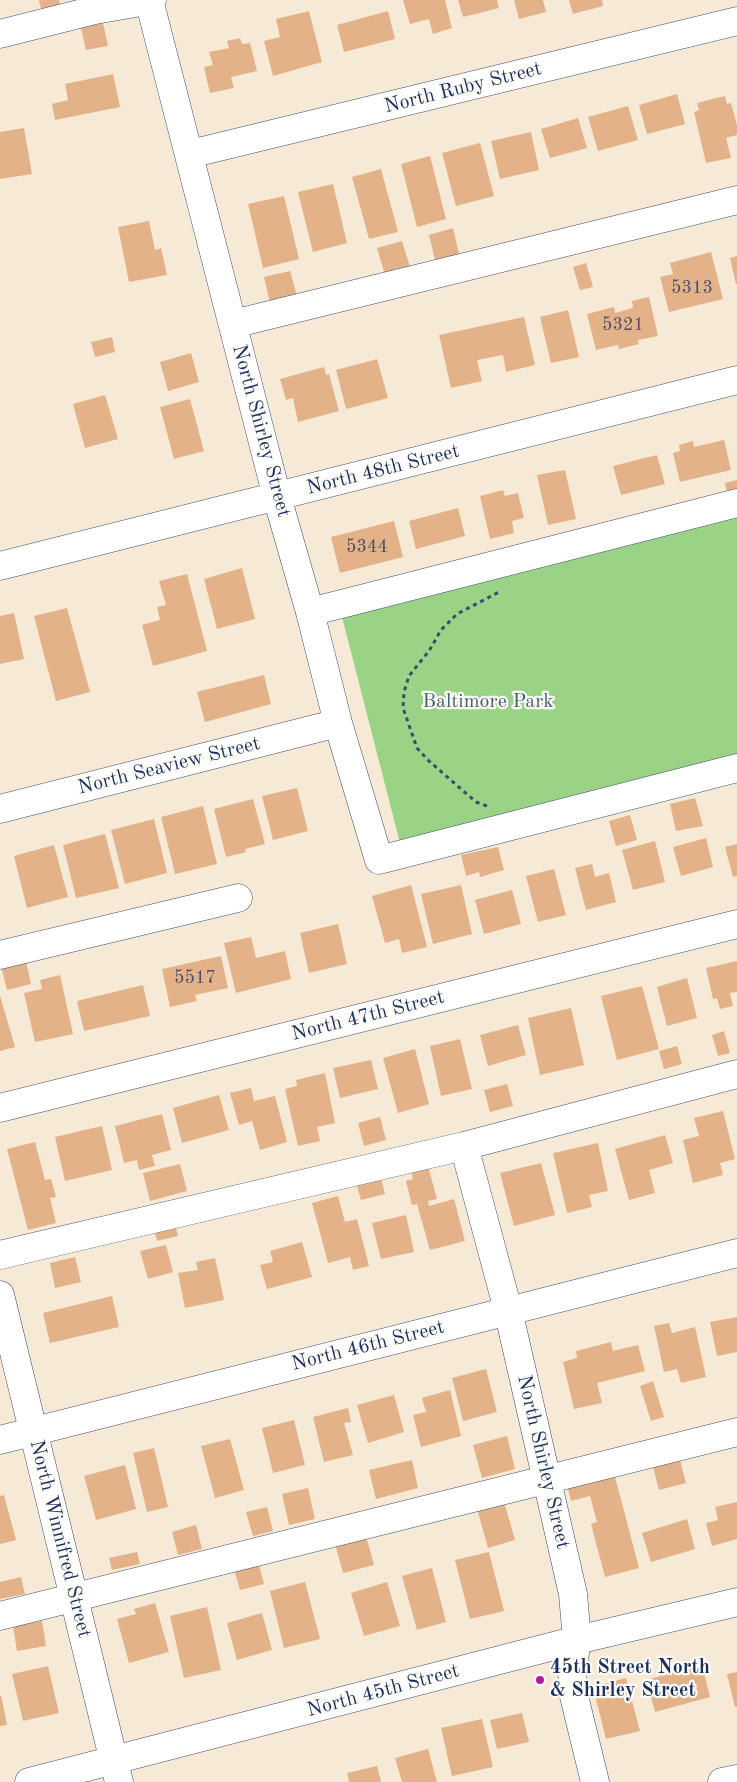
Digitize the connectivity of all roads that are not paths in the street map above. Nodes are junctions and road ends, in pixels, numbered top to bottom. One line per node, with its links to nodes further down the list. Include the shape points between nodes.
1 (150, 0): 3 (street); 4 (street, North Shirley Street)
2 (737, 21): 4 (street, North Ruby Street)
3 (0, 34)
4 (190, 154): 6 (street, North Shirley Street)
5 (737, 200): 6 (street)
6 (233, 324): 8 (street, North Shirley Street)
7 (737, 380): 8 (street, North 48th Street)
8 (277, 497): 10 (street, North 48th Street); 11 (street, North Shirley Street)
9 (737, 503): 11 (street)
10 (0, 566)
11 (310, 612): 12 (street, North Shirley Street)
12 (338, 723): 13 (street, North Shirley Street, via 379,860); 14 (street, North Seaview Street)
13 (737, 768)
14 (0, 809)
15 (238, 898): 17 (street)
16 (737, 924): 19 (street, North 47th Street)
17 (0, 955)
18 (737, 1074): 20 (street)
19 (0, 1108)
20 (464, 1146): 22 (street); 24 (street, North Shirley Street)
21 (737, 1253): 24 (street, North 46th Street)
22 (0, 1255)
23 (0, 1295): 25 (street, North Winnifred Street)
24 (508, 1310): 25 (street, North 46th Street); 28 (street, North Shirley Street)
25 (34, 1432): 27 (street, North 46th Street); 29 (street, North Winnifred Street)
26 (737, 1432): 28 (street)
27 (0, 1440)
28 (546, 1479): 29 (street); 32 (street, North Shirley Street, via 573,1594)
29 (74, 1598): 31 (street); 33 (street, North Winnifred Street)
30 (737, 1602): 32 (street, North 45th Street)
31 (0, 1616)
32 (577, 1640): 33 (street, North 45th Street); 36 (street, North Shirley Street, via 572,1672 574,1696)
33 (117, 1771): 35 (street, North 45th Street)
34 (737, 1779): 37 (street)
35 (29, 1782)
36 (595, 1782)
37 (722, 1782)

